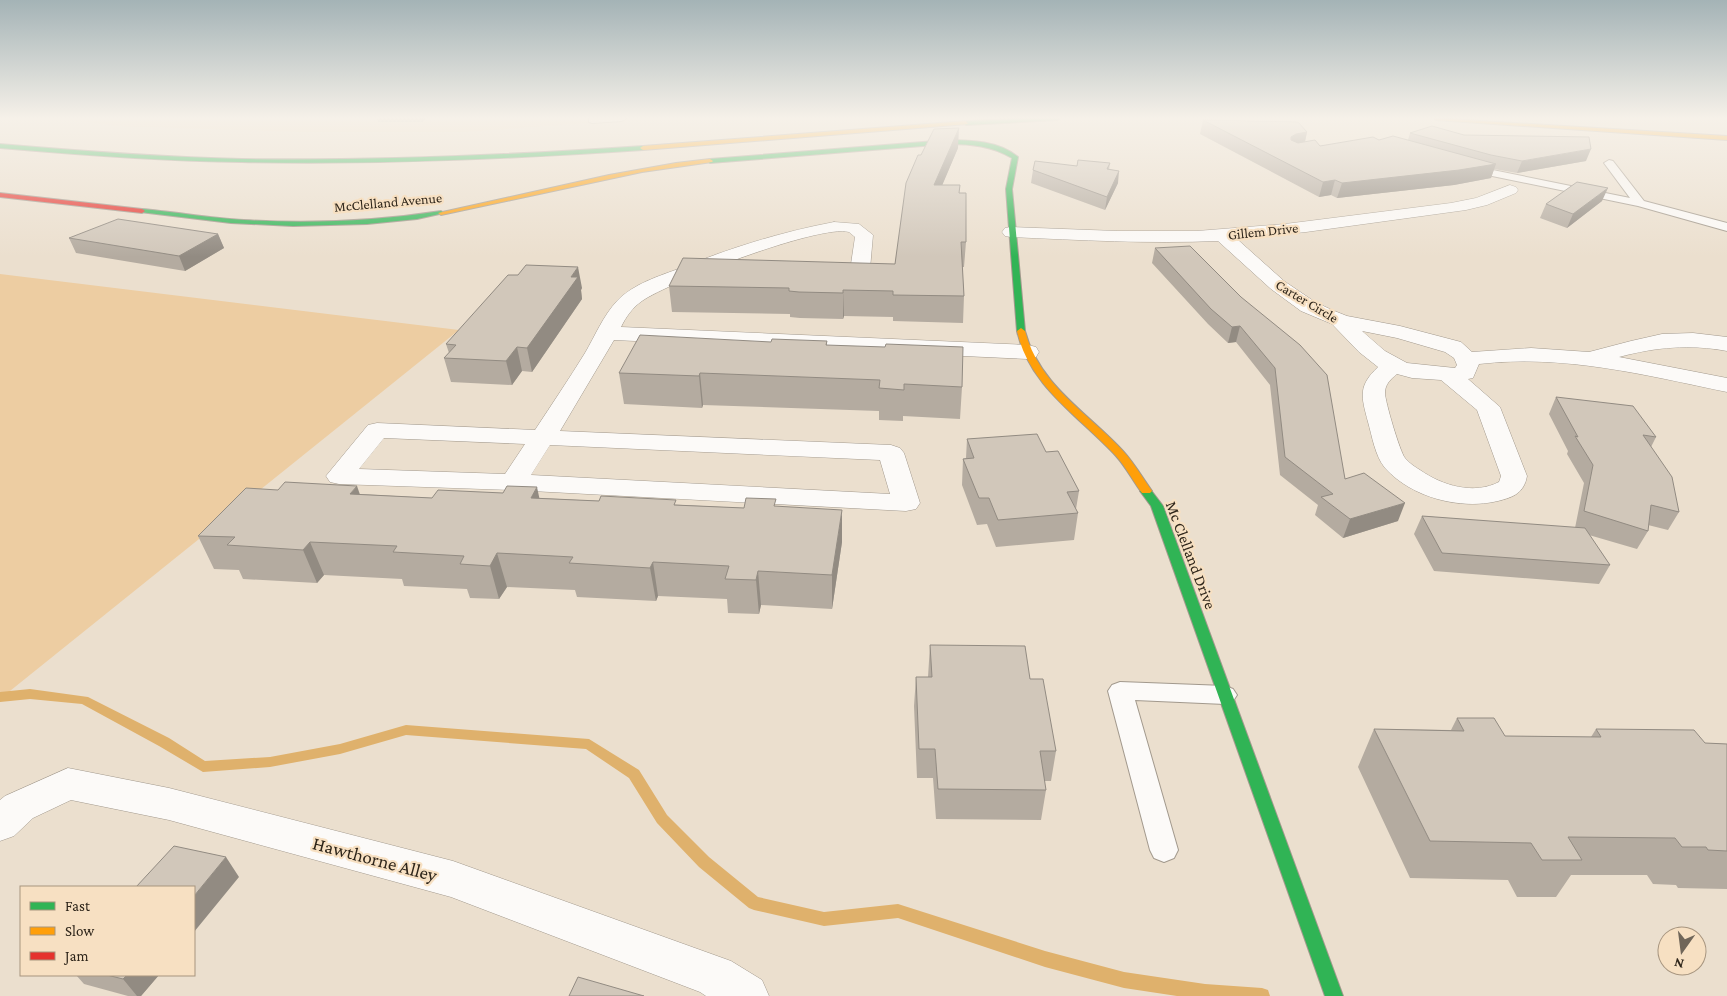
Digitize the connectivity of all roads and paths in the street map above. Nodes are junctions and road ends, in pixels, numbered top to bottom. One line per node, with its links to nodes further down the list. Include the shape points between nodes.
1 (675, 164): 6 (main road, McClelland Avenue, via 624,173 491,205 366,221 244,222)
2 (1014, 164): 9 (main road, Mc Clelland Drive, via 1009,189)
3 (1459, 164): 7 (lane)
4 (1609, 164): 7 (lane)
5 (1510, 190): 10 (street, Gillem Drive, via 1491,200 1455,207)
6 (0, 195)
7 (1640, 203): 8 (lane)
8 (1727, 227)
9 (1011, 232): 10 (street, Gillem Drive, via 1148,237); 17 (main road, Mc Clelland Drive, via 1022,342)
10 (1222, 235): 14 (street, Carter Circle, via 1281,288)
11 (711, 263): 12 (street); 13 (street, via 799,234 842,226 853,227 864,235 860,268); 15 (street, via 662,281 637,295 620,308)
12 (750, 266)
13 (810, 272)
14 (1342, 321): 19 (street, Carter Circle, via 1375,356); 20 (street, via 1400,332 1453,347)
15 (607, 333): 17 (street); 22 (street, via 591,364)
16 (1727, 344): 18 (street, via 1677,338)
17 (1028, 352): 24 (main road, Mc Clelland Drive, via 1044,380 1120,454 1157,506)
18 (1584, 359): 20 (street, Carter Circle, via 1496,353); 21 (street, Carter Circle)
19 (1392, 366): 20 (street, Carter Circle, via 1421,373); 20 (street, via 1378,380 1373,395 1393,461 1417,481 1439,490 1462,496 1501,494 1512,486 1514,476 1488,407)
20 (1456, 366)
21 (1727, 385)
22 (543, 436): 23 (street); 23 (street, via 377,430 339,476); 23 (street, via 891,453 906,503)
23 (513, 482)
24 (1225, 695): 26 (lane, via 1120,691); 28 (main road, Mc Clelland Drive)
25 (0, 824): 27 (street, Hawthorne Alley, via 19,807 68,784 169,804 452,879 715,976)
26 (1164, 850)
27 (746, 996)
28 (1334, 996)

